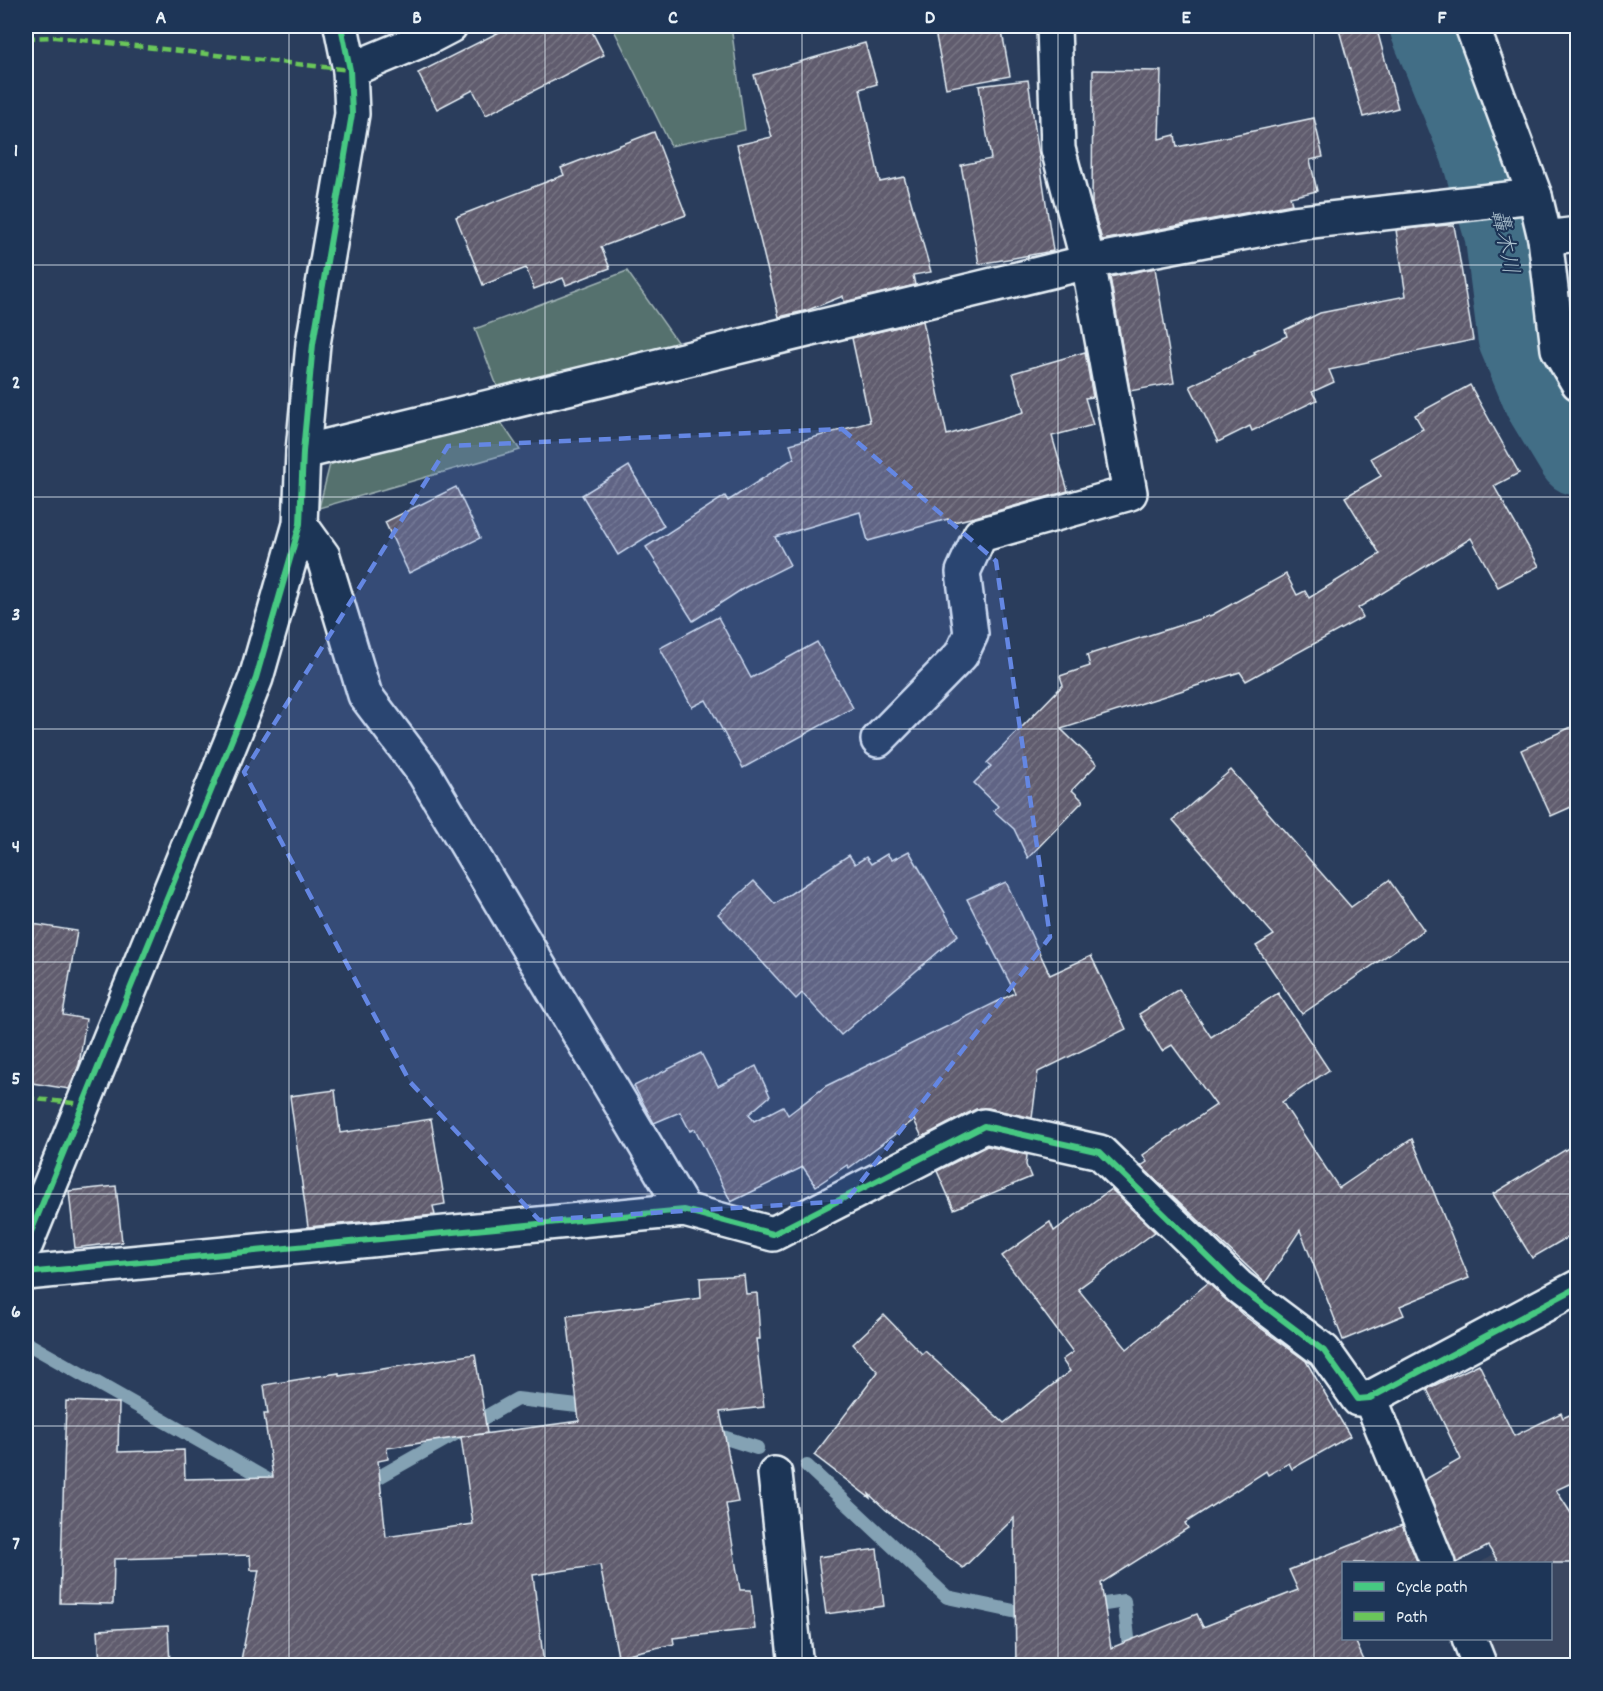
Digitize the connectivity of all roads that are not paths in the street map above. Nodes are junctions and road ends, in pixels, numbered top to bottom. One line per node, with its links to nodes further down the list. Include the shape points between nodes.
1 (341, 26): 5 (street)
2 (450, 26): 5 (street)
3 (1054, 26): 9 (street, via 1058,149)
4 (1472, 26): 6 (street)
5 (350, 70): 11 (street, via 352,114 313,344)
6 (1535, 196): 8 (street); 9 (street, via 1294,223)
7 (1578, 234): 8 (street)
8 (1545, 238): 10 (street, via 1558,349)
9 (1088, 262): 11 (street); 13 (street, via 1130,492 980,535 963,572 971,634 961,655)
10 (1578, 383)
11 (303, 452): 12 (street)
12 (300, 524): 14 (street, via 323,556 365,695 424,773); 15 (street, via 247,699)
13 (878, 740)
14 (684, 1210): 16 (street); 18 (street, via 773,1234 984,1126 1100,1152 1239,1287 1324,1352 1358,1399)
15 (26, 1244)
16 (26, 1273)
17 (1578, 1287): 18 (street)
18 (1370, 1398): 20 (street)
19 (775, 1474): 22 (street)
20 (1438, 1562)
21 (1470, 1640): 23 (street)
22 (796, 1665)
23 (1480, 1665)

